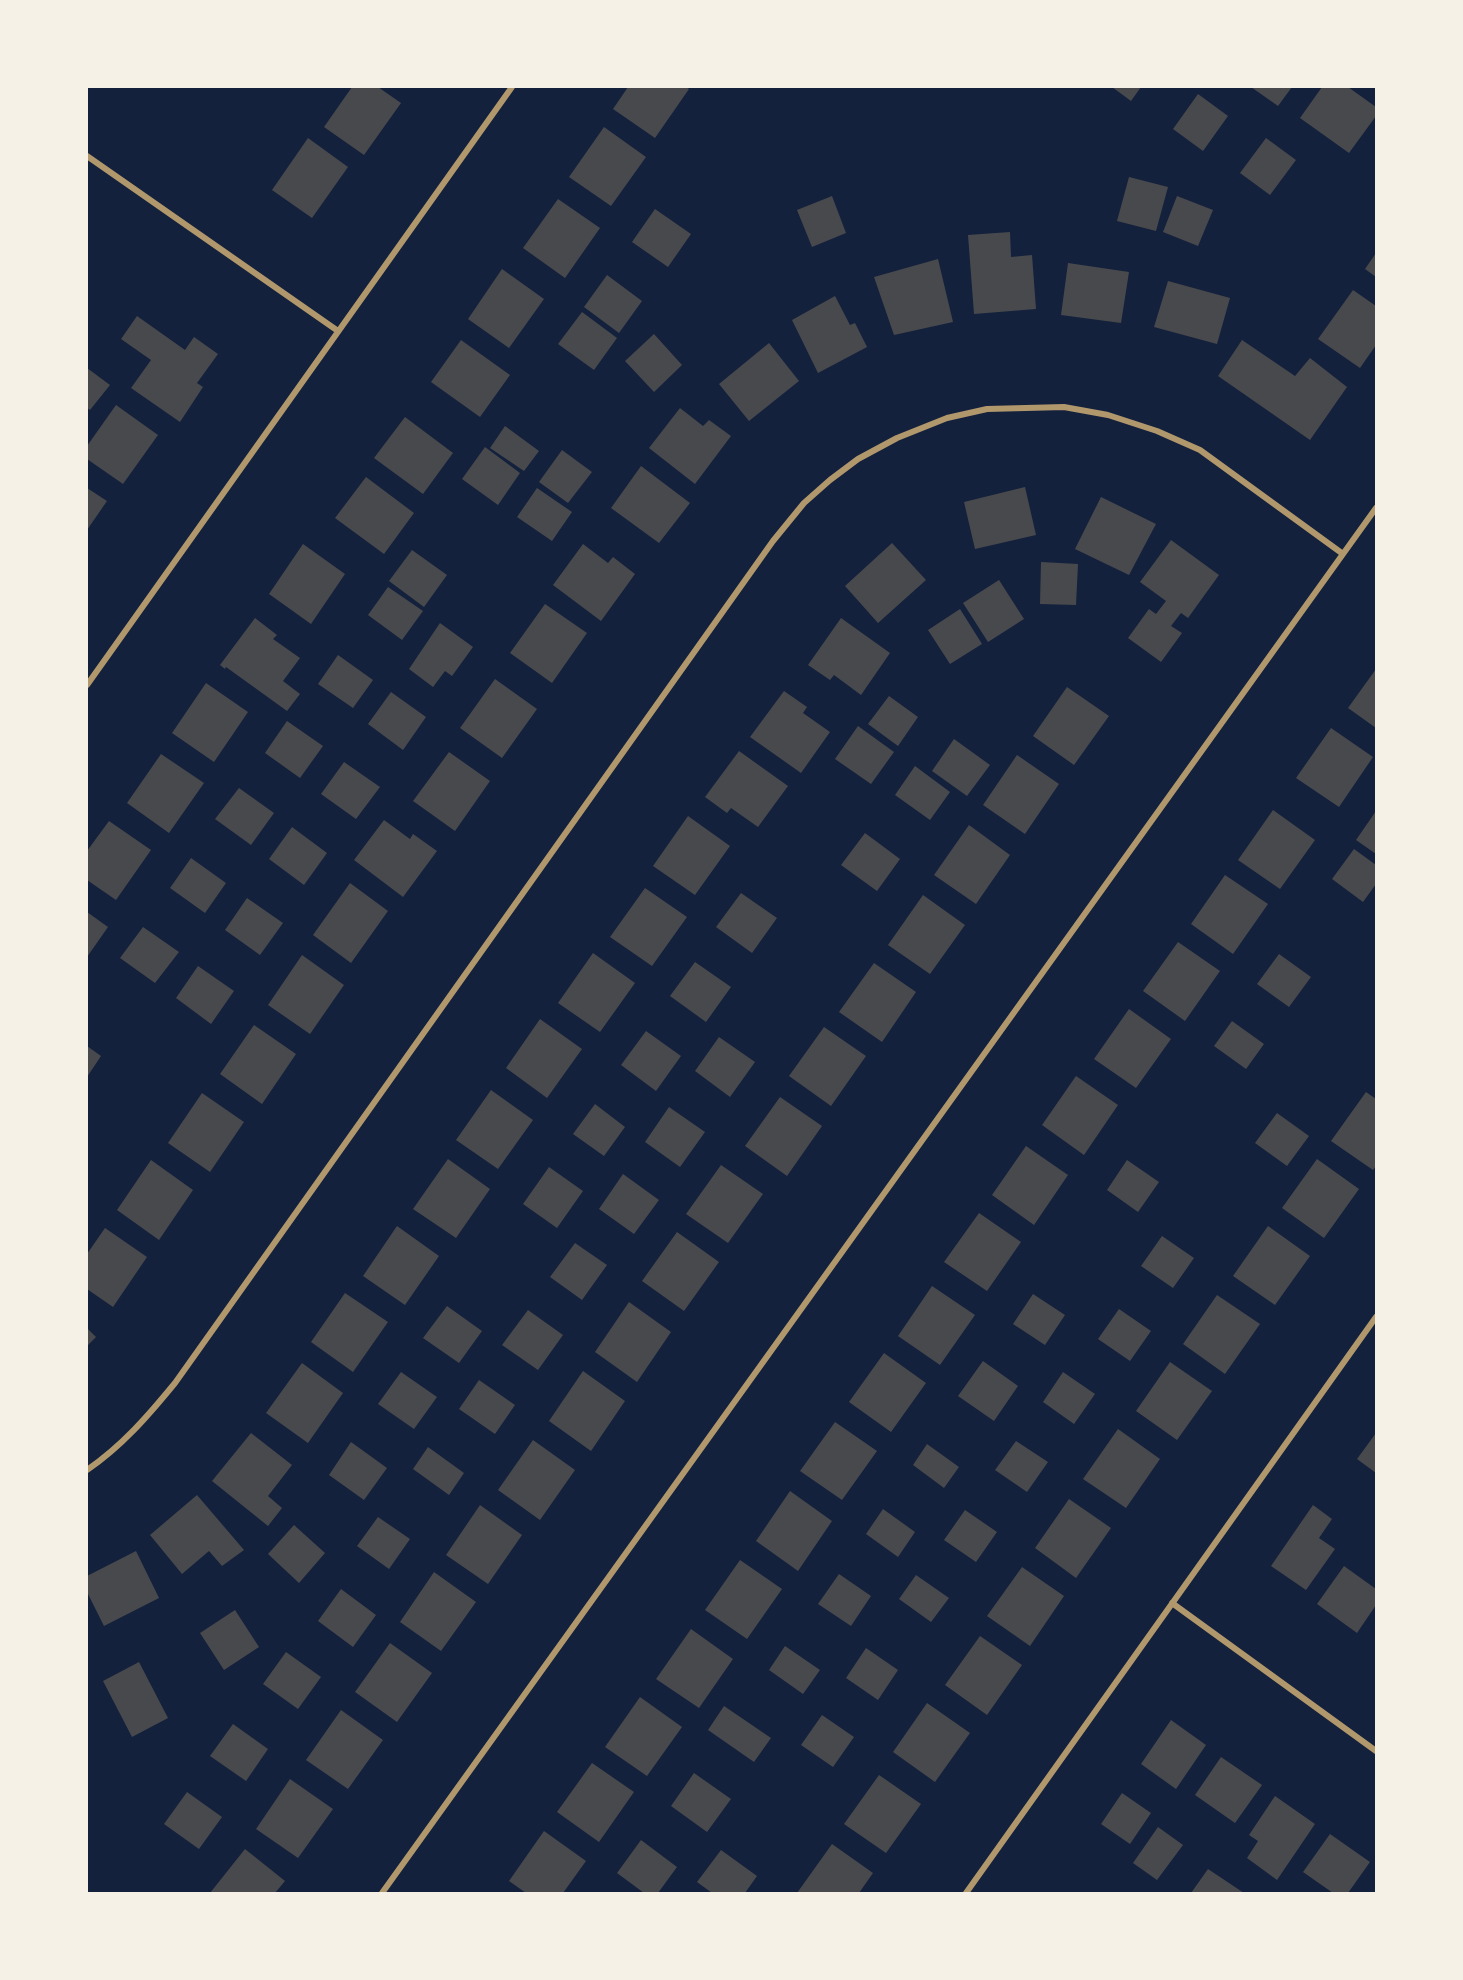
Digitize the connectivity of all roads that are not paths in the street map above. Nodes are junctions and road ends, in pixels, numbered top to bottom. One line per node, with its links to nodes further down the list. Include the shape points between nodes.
1 (512, 87): 3 (street)
2 (87, 156): 3 (street)
3 (338, 331): 6 (street)
4 (1376, 508): 5 (street)
5 (1344, 554): 8 (street, via 1200,450 1108,415 1064,407 987,409 947,418 858,459 804,503 773,541 175,1383 143,1423); 11 (street)
6 (87, 685)
7 (1376, 1317): 9 (street)
8 (87, 1470)
9 (1172, 1603): 10 (street); 12 (street)
10 (1376, 1751)
11 (382, 1893)
12 (966, 1893)

